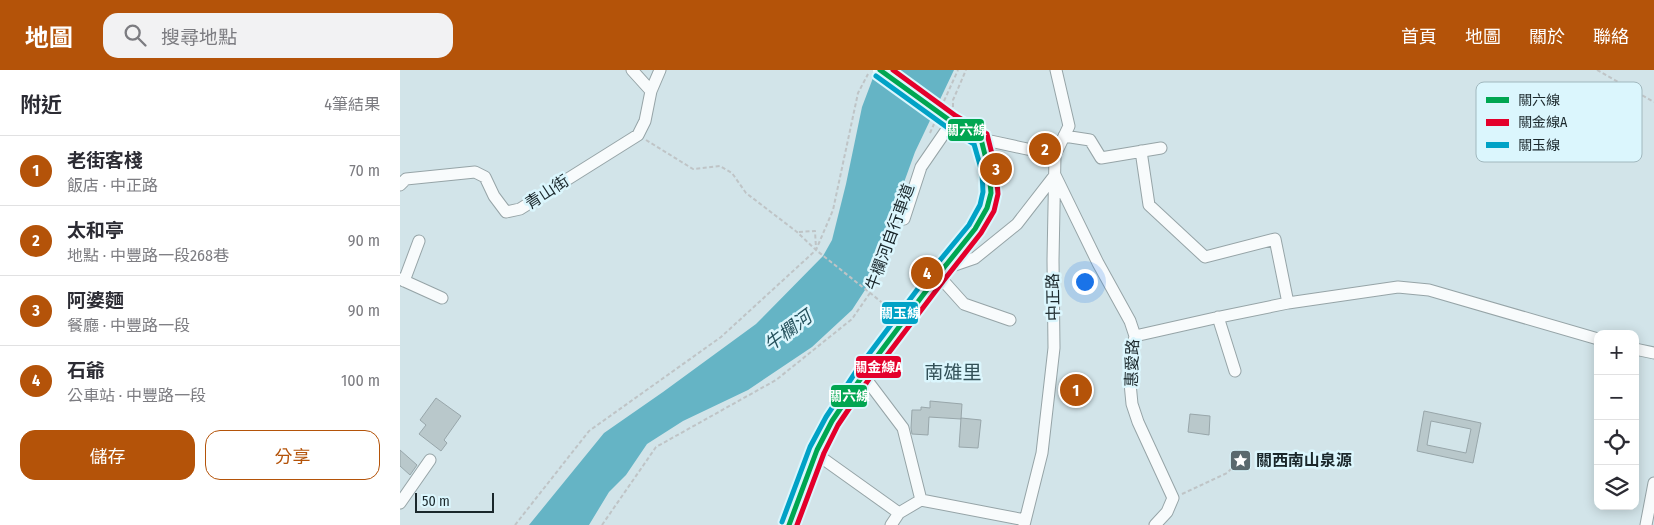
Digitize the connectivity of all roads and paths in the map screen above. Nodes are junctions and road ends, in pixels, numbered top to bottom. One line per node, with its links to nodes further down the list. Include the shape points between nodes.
1 (632, 70): 10 (street)
2 (660, 70): 10 (street)
3 (870, 70): 29 (path, via 858,93 833,210)
4 (880, 70): 16 (main road, bridge)
5 (958, 70): 13 (path)
6 (966, 70): 12 (path)
7 (1056, 70): 18 (street, 中正路, via 1069,126)
8 (1597, 70): 9 (path)
9 (1618, 82)
10 (651, 91): 17 (street, via 646,121)
11 (1642, 95): 14 (path)
12 (953, 100)
13 (944, 101)
14 (1654, 102)
15 (936, 119): 19 (path)
16 (952, 122): 20 (main road); 26 (street, via 921,167)
17 (638, 135): 25 (street, 青山街, via 520,209 506,212 485,177 475,172 406,179); 27 (path, via 693,169 720,166 732,173 746,194)
18 (1064, 136): 22 (street, via 1090,140 1101,158); 23 (street, 中正路)
19 (929, 137)
20 (981, 139): 23 (street); 30 (main road, via 989,171 989,201 975,230)
21 (1161, 148): 22 (street)
22 (1140, 151): 34 (street, via 1149,205 1205,257 1275,240)
23 (1055, 155): 24 (street, 中正路)
24 (1055, 175): 30 (street, via 1017,224 975,258); 38 (street, 惠愛路); 52 (street, 中正路, via 1054,348 1042,453)
25 (400, 185)
26 (899, 220): 32 (path, 牛欄河自行車道)
27 (798, 232): 29 (path); 29 (path, via 815,231)
28 (418, 242): 31 (street)
29 (816, 250): 32 (path); 53 (path, via 721,337 589,430)
30 (940, 272): 36 (main road); 37 (street, via 964,304)
31 (402, 280): 33 (street)
32 (870, 293): 36 (path); 54 (path, 牛欄河自行車道, via 852,320 776,380 656,446)
33 (442, 298)
34 (1288, 303): 35 (street); 39 (street, via 1398,286 1429,290)
35 (1218, 317): 38 (street); 42 (street)
36 (904, 320): 43 (main road)
37 (1010, 320)
38 (1135, 336): 48 (street, 惠愛路, via 1130,360 1132,404)
39 (1594, 338)
40 (1639, 350): 41 (street)
41 (1654, 354)
42 (1235, 371)
43 (863, 375): 45 (main road); 49 (street, via 903,428)
44 (1237, 450): 48 (path, via 1240,460 1227,473)
45 (815, 453): 51 (street); 55 (main road)
46 (430, 460): 50 (street)
47 (1654, 483): 58 (street)
48 (1173, 498): 57 (street, via 1167,512)
49 (922, 500): 51 (street); 52 (street)
50 (400, 503)
51 (899, 513): 56 (street)
52 (1025, 523)
53 (515, 525)
54 (602, 525)
55 (789, 525)
56 (891, 525)
57 (1155, 525)
58 (1646, 525)

